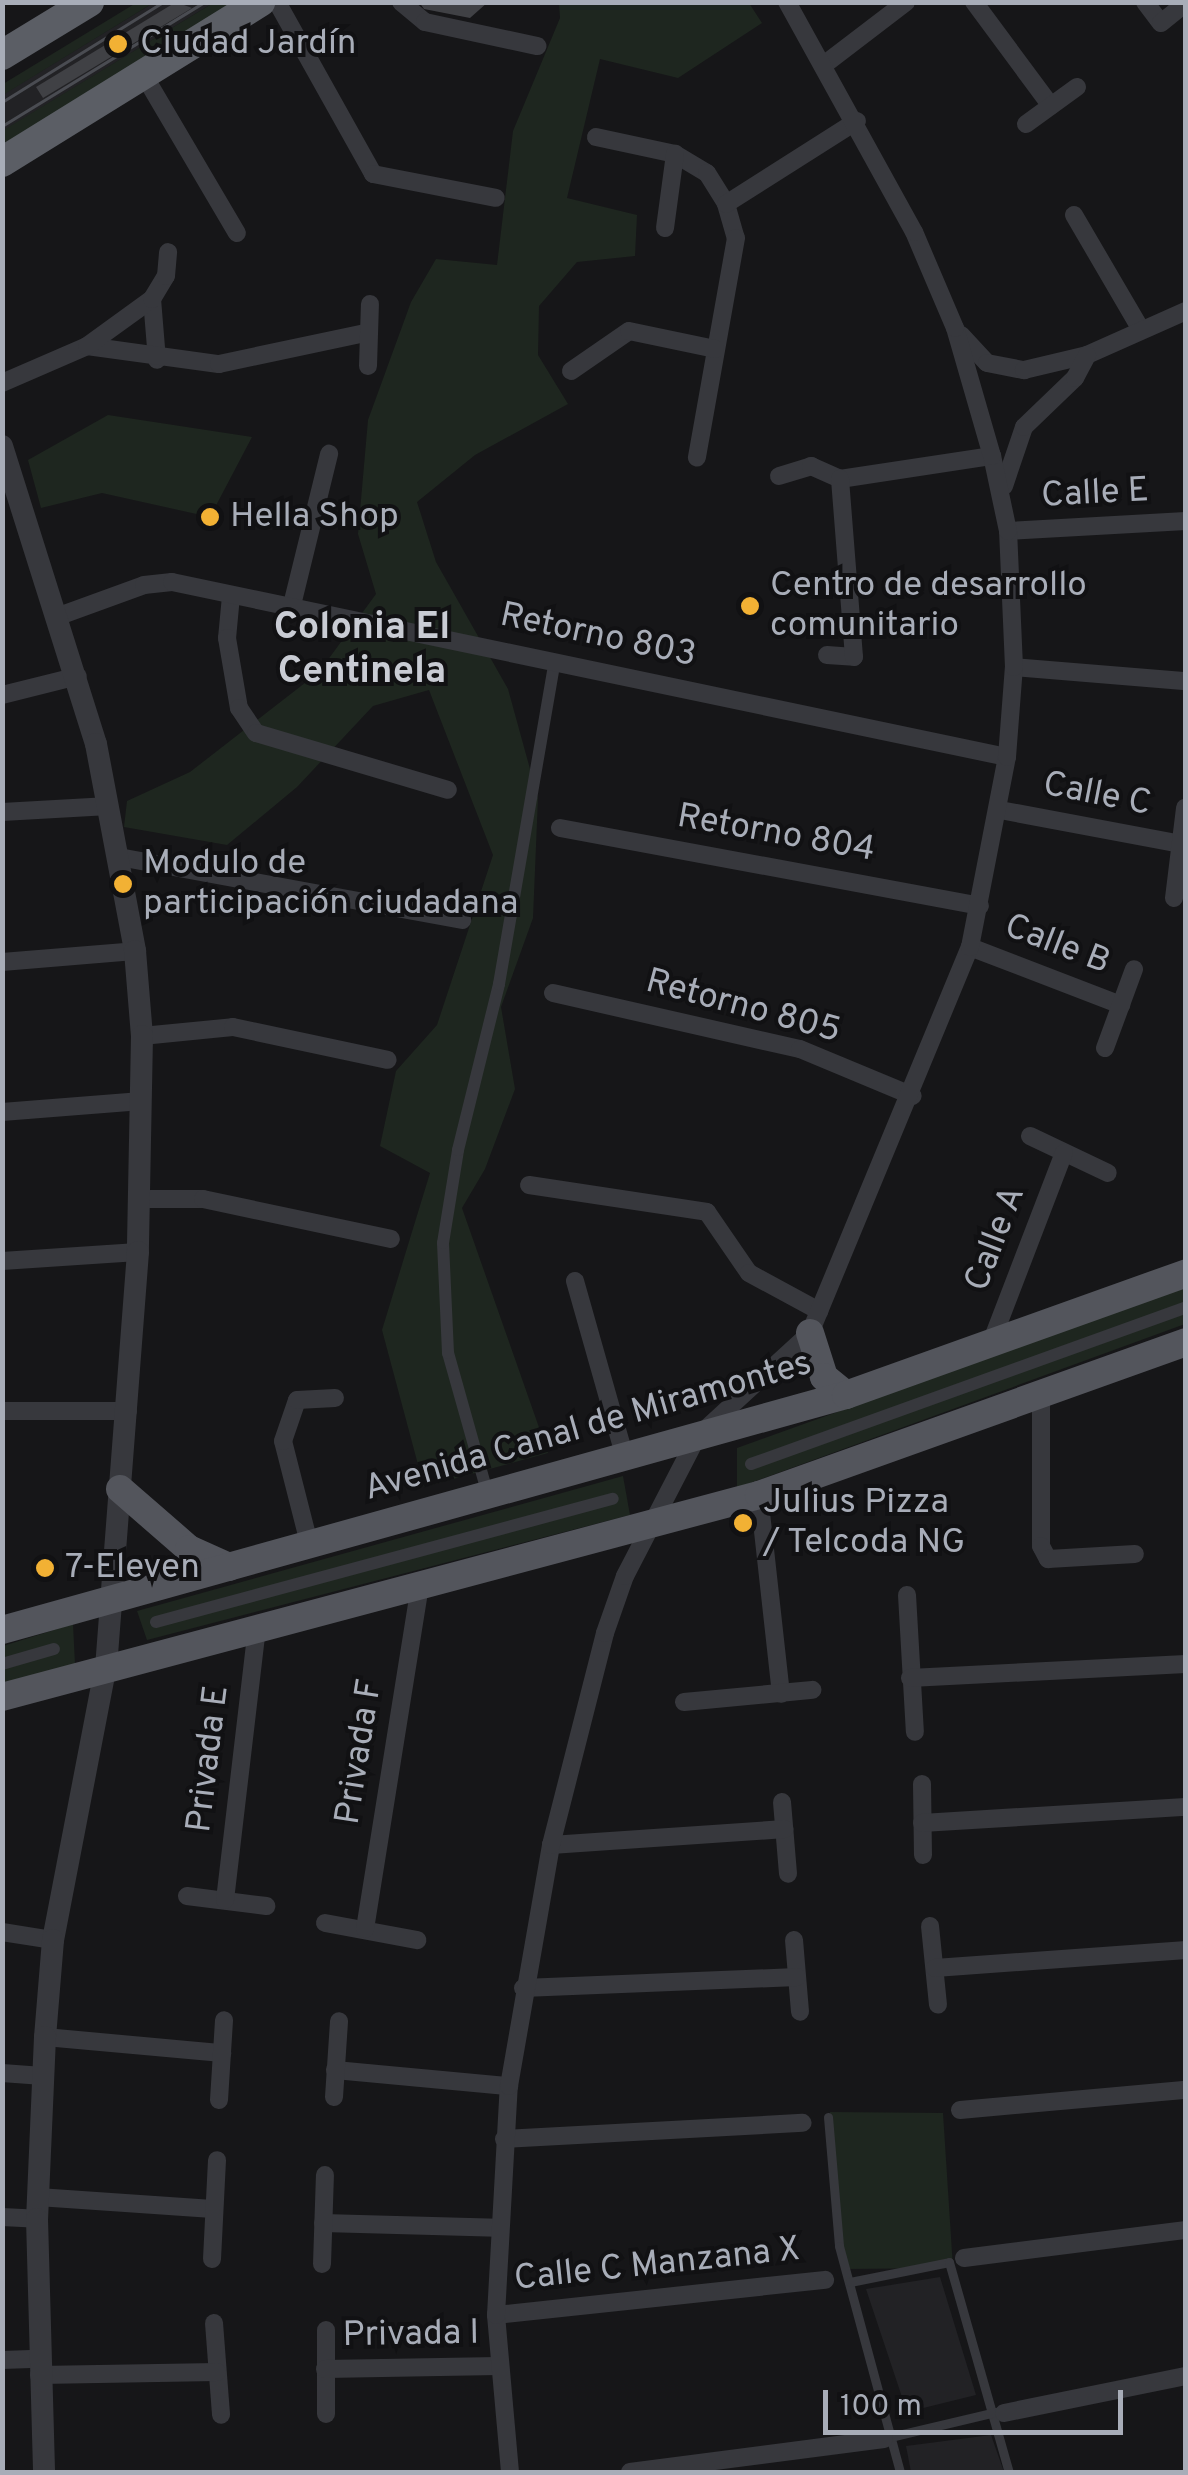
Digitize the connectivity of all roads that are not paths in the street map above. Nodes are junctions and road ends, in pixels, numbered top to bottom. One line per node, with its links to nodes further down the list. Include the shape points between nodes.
1 (90, 2): 11 (highway)
2 (260, 2): 13 (highway)
3 (277, 2): 21 (street, via 374,174)
4 (401, 2): 10 (street, via 425,22)
5 (787, 2): 12 (street)
6 (906, 2): 12 (street)
7 (974, 2): 15 (street)
8 (1145, 2): 9 (street, via 1161,24)
9 (1186, 3)
10 (538, 46)
11 (2, 55)
12 (825, 64): 16 (street)
13 (144, 77): 20 (highway); 25 (street)
14 (1077, 87): 15 (street)
15 (1051, 106): 17 (street)
16 (857, 121): 22 (street); 30 (street)
17 (1026, 124)
18 (596, 137): 19 (street)
19 (675, 154): 22 (street, via 707,173); 24 (street)
20 (2, 162)
21 (496, 198)
22 (726, 204): 34 (street, via 736,238)
23 (1074, 215): 31 (street)
24 (665, 228)
25 (237, 232)
26 (168, 252): 27 (street, via 166,276)
27 (152, 299): 33 (street); 36 (street)
28 (370, 304): 32 (street)
29 (1186, 312): 31 (street)
30 (954, 328): 35 (street, via 1001,370); 42 (street)
31 (1140, 328): 35 (street)
32 (369, 332): 36 (street, via 219,364); 37 (street)
33 (87, 346): 36 (street); 39 (street)
34 (716, 349): 38 (street, via 629,331); 43 (street, via 696,420)
35 (1087, 355): 46 (street, via 1075,378 1038,409 1017,440)
36 (157, 360)
37 (368, 366)
38 (571, 371)
39 (2, 383)
40 (2, 446): 51 (street)
41 (328, 454): 50 (street)
42 (992, 456): 45 (street); 46 (street)
43 (697, 458)
44 (779, 476): 45 (street, via 811,466)
45 (840, 479): 52 (street, via 854,657)
46 (1003, 496): 48 (street)
47 (1186, 521): 48 (street, Calle E)
48 (1008, 532): 54 (street)
49 (232, 596): 50 (street, Retorno 803); 51 (street, Retorno 803, via 172,582 144,585); 59 (street, via 227,638 244,723 256,734)
50 (291, 608): 53 (street, Retorno 803)
51 (59, 616): 55 (street)
52 (827, 655)
53 (556, 660): 58 (street, Retorno 803); 105 (street, via 499,984 443,1243 448,1353)
54 (1014, 666): 56 (street); 58 (street)
55 (78, 676): 57 (street); 60 (street)
56 (1186, 681)
57 (2, 694)
58 (1008, 757): 62 (street)
59 (448, 790)
60 (108, 806): 63 (street); 66 (street)
61 (1186, 808): 65 (street, Calle C)
62 (1000, 810): 65 (street, Calle C); 68 (street)
63 (2, 812)
64 (560, 828): 68 (street, Retorno 804)
65 (1182, 844): 67 (street, Calle C)
66 (118, 857): 69 (street); 71 (street)
67 (1174, 898)
68 (980, 906): 70 (street)
69 (462, 920)
70 (970, 948): 75 (street, Calle B); 79 (street)
71 (135, 951): 72 (street); 76 (street)
72 (2, 962)
73 (1134, 969): 75 (street, Calle B)
74 (553, 993): 79 (street, Retorno 805, via 800,1050)
75 (1121, 1005): 77 (street, Calle B)
76 (142, 1036): 78 (street, via 233,1027); 80 (street)
77 (1105, 1048)
78 (388, 1060)
79 (913, 1096): 93 (street)
80 (142, 1102): 81 (street); 86 (street)
81 (2, 1112)
82 (1030, 1136): 83 (street, Calle A)
83 (1064, 1153): 84 (street, Calle A); 95 (street, Calle A)
84 (1108, 1173)
85 (529, 1185): 93 (street, via 707,1212 749,1273)
86 (139, 1199): 87 (street, via 203,1199); 88 (street)
87 (391, 1239)
88 (138, 1252): 89 (street); 99 (street)
89 (2, 1261)
90 (1186, 1273): 95 (main road, Avenida Canal de Miramontes)
91 (576, 1281): 102 (street)
92 (1186, 1307): 103 (street)
93 (815, 1322): 96 (main road, via 824,1377); 101 (street)
94 (1186, 1342): 97 (main road)
95 (989, 1348): 96 (main road, Avenida Canal de Miramontes)
96 (846, 1394): 101 (main road, Avenida Canal de Miramontes)
97 (1041, 1397): 106 (main road); 110 (street, via 1041,1546 1048,1559)
98 (335, 1398): 109 (street, via 297,1400 283,1441)
99 (128, 1410): 100 (street); 104 (street)
100 (2, 1412)
101 (698, 1437): 102 (main road, Avenida Canal de Miramontes); 108 (street)
102 (625, 1458): 105 (main road, Avenida Canal de Miramontes)
103 (751, 1464)
104 (120, 1489): 111 (main road, via 188,1549); 114 (street)
105 (488, 1495): 109 (main road, Avenida Canal de Miramontes)
106 (759, 1496): 108 (main road); 124 (street)
107 (613, 1500): 115 (street)
108 (656, 1525): 112 (main road); 133 (street, via 625,1576 605,1633)
109 (309, 1543): 111 (main road, Avenida Canal de Miramontes)
110 (1136, 1554)
111 (229, 1567): 114 (main road, Avenida Canal de Miramontes)
112 (420, 1586): 116 (main road); 141 (street, Privada F)
113 (907, 1595): 122 (street)
114 (111, 1598): 117 (main road, Avenida Canal de Miramontes); 121 (street)
115 (156, 1622)
116 (257, 1627): 121 (main road); 137 (street, Privada E)
117 (2, 1630)
118 (54, 1649): 119 (street)
119 (2, 1664)
120 (1186, 1664): 122 (street)
121 (106, 1665): 125 (main road); 143 (street)
122 (910, 1678): 127 (street)
123 (812, 1690): 124 (street)
124 (781, 1694): 126 (street)
125 (2, 1697)
126 (684, 1702)
127 (915, 1732)
128 (922, 1784): 131 (street)
129 (782, 1802): 132 (street)
130 (1186, 1807): 131 (street)
131 (922, 1823): 134 (street)
132 (784, 1829): 133 (street); 135 (street)
133 (551, 1845): 149 (street)
134 (923, 1855)
135 (788, 1874)
136 (187, 1896): 137 (street)
137 (225, 1900): 138 (street)
138 (266, 1906)
139 (325, 1923): 141 (street)
140 (930, 1926): 147 (street)
141 (365, 1929): 144 (street)
142 (2, 1932): 143 (street)
143 (53, 1940): 154 (street)
144 (417, 1940)
145 (794, 1940): 148 (street)
146 (1186, 1950): 147 (street)
147 (935, 1968): 150 (street)
148 (797, 1977): 149 (street); 151 (street)
149 (522, 1988): 159 (street)
150 (938, 2005)
151 (800, 2012)
152 (224, 2020): 155 (street)
153 (339, 2021): 156 (street)
154 (45, 2037): 155 (street); 158 (street)
155 (222, 2053): 162 (street)
156 (335, 2070): 159 (street); 161 (street)
157 (2, 2073): 158 (street)
158 (43, 2076): 169 (street)
159 (509, 2086): 166 (street)
160 (1186, 2090): 163 (street)
161 (334, 2096)
162 (219, 2100)
163 (960, 2110)
164 (828, 2117): 179 (lane, via 839,2246)
165 (804, 2123): 166 (street)
166 (504, 2138): 173 (street)
167 (217, 2160): 170 (street)
168 (325, 2176): 172 (street)
169 (37, 2208): 170 (street); 171 (street); 185 (street)
170 (213, 2209): 175 (street)
171 (2, 2217)
172 (323, 2223): 173 (street); 177 (street)
173 (497, 2228): 180 (street)
174 (1186, 2230): 176 (street)
175 (212, 2258)
176 (964, 2258)
177 (322, 2264)
178 (824, 2280): 180 (street, Calle C Manzana X)
179 (850, 2282): 189 (lane, via 949,2262); 192 (lane)
180 (496, 2315): 184 (street)
181 (214, 2324): 187 (street)
182 (326, 2330): 186 (street, Privada I)
183 (2, 2360): 185 (street)
184 (498, 2366): 186 (street, Privada I); 194 (street)
185 (38, 2367): 187 (street); 193 (street)
186 (325, 2370): 190 (street, Privada I)
187 (218, 2372): 191 (street)
188 (1186, 2376): 189 (street)
189 (998, 2413): 192 (lane); 197 (lane)
190 (326, 2414)
191 (220, 2415)
192 (889, 2437): 195 (street); 196 (lane)
193 (44, 2472)
194 (510, 2472)
195 (630, 2472)
196 (900, 2472)
197 (1009, 2472)

